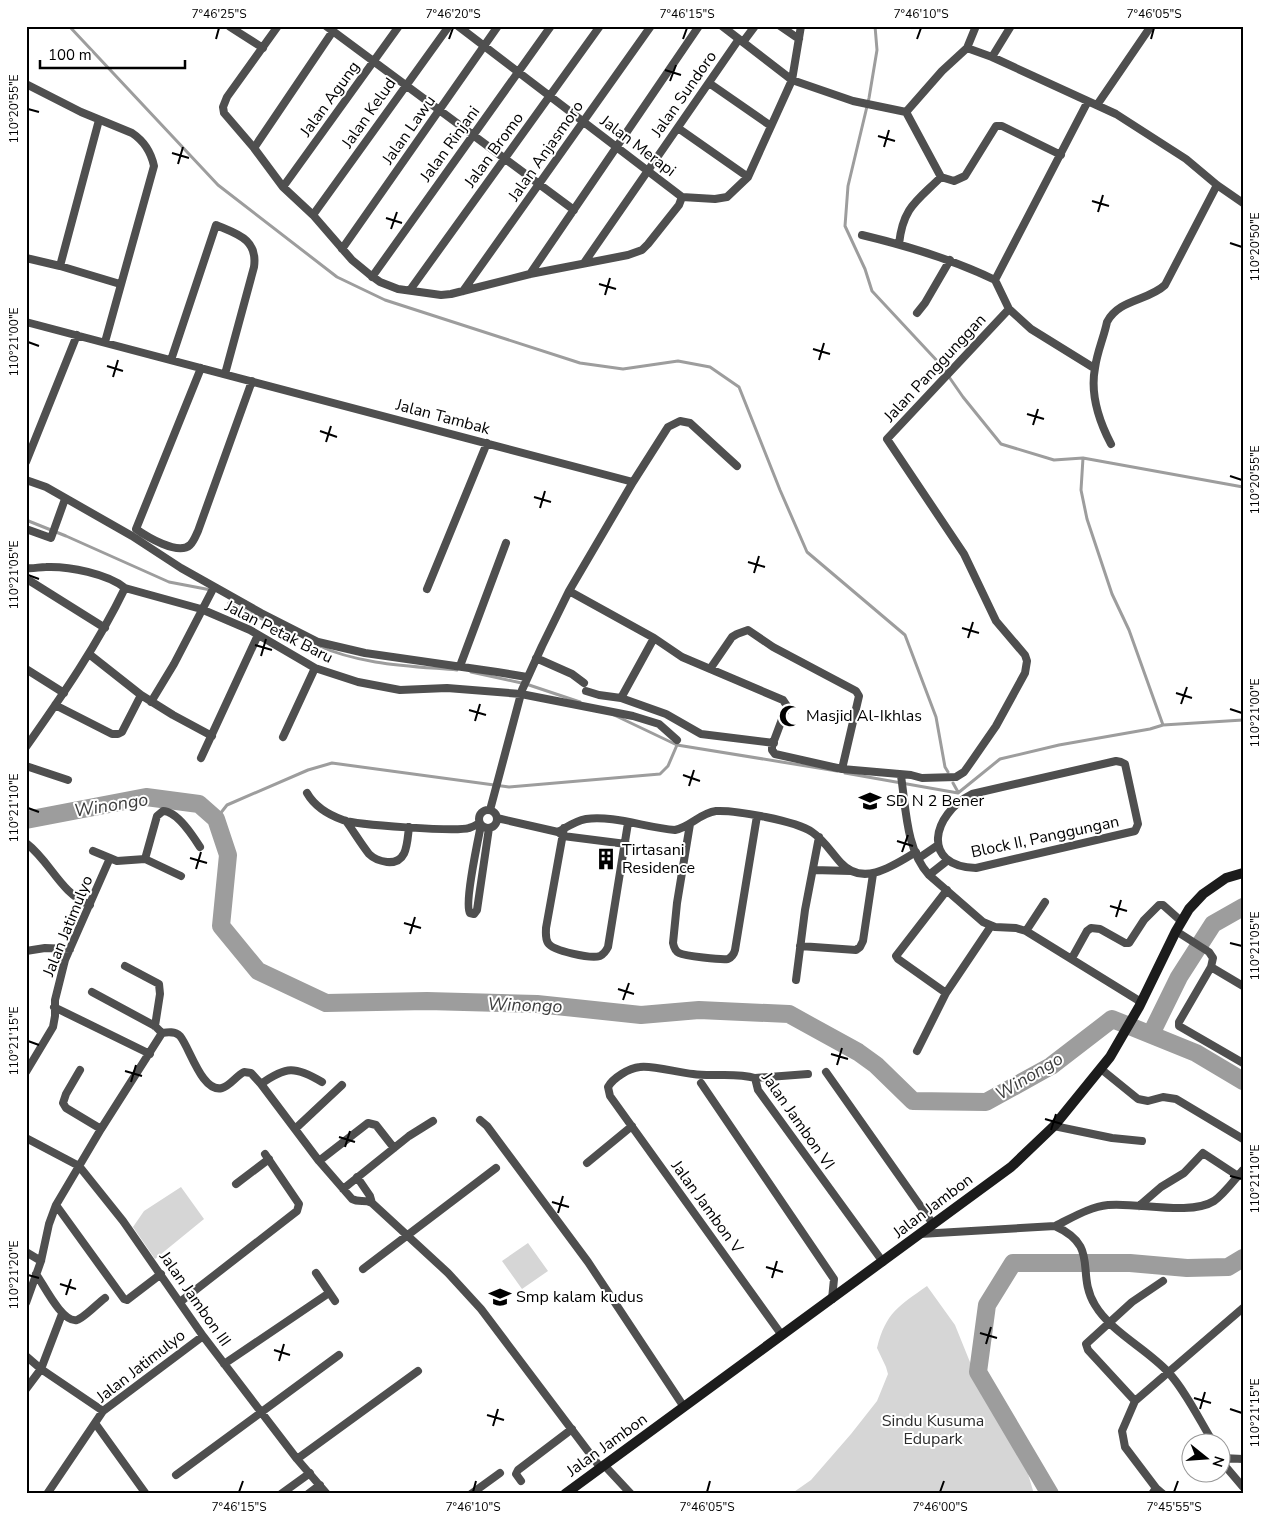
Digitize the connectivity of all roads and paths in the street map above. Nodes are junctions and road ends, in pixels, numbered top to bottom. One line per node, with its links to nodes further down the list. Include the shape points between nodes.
1 (278, 26): 23 (street)
2 (326, 26): 19 (street)
3 (399, 26): 26 (street, Jalan Agung)
4 (449, 26): 31 (street, Jalan Kelud)
5 (458, 26): 22 (street, Jalan Merapi)
6 (498, 26): 22 (street, Jalan Lawu)
7 (551, 26): 27 (street, Jalan Rinjani)
8 (600, 26): 32 (street, Jalan Bromo)
9 (651, 26): 38 (street, Jalan Anjasmoro)
10 (699, 26): 42 (street)
11 (722, 26): 21 (street)
12 (755, 26): 21 (street, Jalan Sundoro)
13 (780, 26): 20 (street)
14 (801, 26): 20 (street)
15 (976, 26): 24 (street)
16 (1011, 26): 25 (street)
17 (1151, 26): 34 (street)
18 (230, 27): 23 (street)
19 (333, 31): 26 (street); 43 (street)
20 (799, 39): 28 (street)
21 (741, 41): 28 (street); 29 (street, Jalan Sundoro)
22 (484, 46): 27 (street, Jalan Merapi); 35 (street, Jalan Lawu)
23 (263, 48): 43 (street, via 223,107 224,113)
24 (967, 48): 25 (street); 36 (street)
25 (992, 57): 33 (street)
26 (374, 61): 31 (street); 51 (street, Jalan Agung)
27 (518, 72): 32 (street, Jalan Merapi); 41 (street, Jalan Rinjani)
28 (792, 80): 36 (street, via 853,101); 39 (street)
29 (709, 83): 39 (street); 40 (street, Jalan Sundoro)
30 (26, 84): 37 (street)
31 (406, 85): 35 (street); 55 (street, Jalan Kelud)
32 (550, 96): 38 (street, Jalan Merapi); 45 (street, Jalan Bromo)
33 (1088, 101): 34 (street); 44 (street)
34 (1097, 105): 50 (street, via 1186,159)
35 (440, 110): 41 (street); 58 (street, Jalan Lawu)
36 (906, 112): 48 (street)
37 (99, 120): 62 (street); 66 (street, via 140,138 154,166)
38 (583, 122): 42 (street, Jalan Merapi); 49 (street, Jalan Anjasmoro)
39 (771, 126): 47 (street)
40 (678, 128): 46 (street, Jalan Sundoro); 47 (street)
41 (473, 135): 45 (street); 64 (street, Jalan Rinjani)
42 (616, 147): 46 (street, Jalan Merapi); 54 (street)
43 (254, 148): 51 (street)
44 (1061, 155): 48 (street, via 998,126 993,128 965,176 954,181); 65 (street)
45 (505, 158): 49 (street); 67 (street, Jalan Bromo)
46 (648, 171): 52 (street, Jalan Merapi); 61 (street, Jalan Sundoro)
47 (748, 176): 52 (street, via 728,197 715,200)
48 (941, 177): 57 (street, via 908,210)
49 (539, 184): 54 (street); 68 (street, Jalan Anjasmoro)
50 (1218, 185): 53 (street); 76 (street, via 1165,285 1126,304 1109,317)
51 (283, 187): 55 (street)
52 (682, 197): 61 (street, via 642,250)
53 (1243, 203)
54 (574, 210): 63 (street)
55 (313, 215): 58 (street)
56 (862, 235): 57 (street)
57 (898, 244): 60 (street)
58 (342, 249): 64 (street)
59 (26, 258): 62 (street)
60 (950, 260): 65 (street); 70 (street)
61 (584, 263): 63 (street)
62 (60, 266): 66 (street)
63 (530, 274): 68 (street)
64 (372, 277): 67 (street)
65 (995, 280): 69 (street, Jalan Panggunggan)
66 (120, 284): 73 (street)
67 (410, 290): 68 (street, via 441,295)
68 (463, 291)
69 (1009, 309): 76 (street, via 1031,330); 121 (street, Jalan Panggunggan, via 887,439 964,554 996,620 1025,655 1027,667 996,726 964,772 948,778)
70 (917, 313)
71 (26, 322): 72 (street, Jalan Tambak)
72 (77, 335): 73 (street, Jalan Tambak); 81 (street)
73 (105, 342): 74 (street, Jalan Tambak)
74 (171, 360): 75 (street, Jalan Tambak); 77 (street, via 216,225 243,237 255,253)
75 (201, 368): 77 (street, Jalan Tambak); 78 (street, via 136,529 177,549 190,545 198,531)
76 (1094, 368): 80 (street, via 1097,407)
77 (225, 374): 78 (street, Jalan Tambak)
78 (252, 381): 79 (street, Jalan Tambak)
79 (486, 443): 84 (street, Jalan Tambak); 93 (street)
80 (1111, 444)
81 (26, 462)
82 (737, 466): 84 (street, via 690,423 680,421 668,427)
83 (26, 480): 85 (street)
84 (633, 482): 94 (street)
85 (65, 499): 86 (street, via 51,538); 91 (street)
86 (26, 530)
87 (506, 543): 101 (street)
88 (26, 568): 89 (street, Jalan Petak Baru)
89 (35, 569): 90 (street); 92 (street, Jalan Petak Baru, via 47,567 100,575)
90 (28, 584): 96 (street)
91 (214, 587): 95 (street); 101 (street, via 330,646)
92 (125, 588): 95 (street, Jalan Petak Baru); 96 (street)
93 (428, 589)
94 (569, 591): 98 (street); 100 (street)
95 (201, 609): 97 (street, Jalan Petak Baru); 110 (street)
96 (105, 628): 99 (street)
97 (258, 635): 102 (street, Jalan Petak Baru); 112 (street)
98 (654, 638): 104 (street, via 682,657); 109 (street)
99 (89, 654): 106 (street); 108 (street)
100 (536, 658): 105 (street); 109 (street, via 572,674 599,695)
101 (460, 666): 105 (street)
102 (315, 668): 107 (street, Jalan Petak Baru, via 358,682 400,690 447,688); 113 (street)
103 (26, 669): 106 (street)
104 (710, 669): 115 (street, via 786,702); 119 (street, via 732,637 748,630 773,647 856,691 859,696)
105 (526, 680): 107 (street)
106 (64, 692): 111 (street)
107 (521, 692): 114 (street, Jalan Petak Baru, via 659,724); 123 (street)
108 (141, 695): 110 (street); 111 (street, via 118,734 112,734)
109 (621, 698): 115 (street, via 666,714 701,734)
110 (151, 702): 112 (street)
111 (55, 705): 116 (street)
112 (212, 736): 117 (street)
113 (283, 737)
114 (677, 740)
115 (774, 742): 119 (street, via 772,750 778,755)
116 (26, 747)
117 (200, 758)
118 (26, 766): 120 (street)
119 (842, 769): 121 (street)
120 (68, 780)
121 (902, 781): 138 (street, via 910,835)
122 (308, 793): 126 (street, via 321,809)
123 (490, 810): 125 (street); 129 (street, via 481,813 478,819)
124 (757, 816): 128 (street, via 714,812); 128 (street, via 735,950 726,959 684,955 674,948 677,903); 132 (street, via 797,824)
125 (497, 818): 129 (street, via 495,825); 131 (street)
126 (346, 821): 130 (street); 130 (street, via 370,855 390,862 405,853)
127 (628, 822): 128 (street, via 675,830); 131 (street, via 588,819); 134 (street)
128 (690, 824)
129 (483, 825): 130 (street, via 468,829); 149 (street); 150 (street)
130 (409, 827)
131 (562, 832): 134 (street); 134 (street, via 546,928 547,940 552,948 595,957 608,947)
132 (819, 837): 142 (street); 143 (street)
133 (26, 842): 152 (street, via 70,894)
134 (626, 844)
135 (200, 846): 140 (street, via 172,812 164,811 157,816)
136 (938, 846): 138 (street); 141 (street, Block II, Panggungan); 141 (street, Block II, Panggungan, via 943,820 972,794 1119,761 1125,764 1138,824 1132,832 984,867 969,868)
137 (93, 851): 139 (street)
138 (917, 855): 145 (street); 146 (street)
139 (110, 858): 140 (street, via 117,861); 152 (street, Jalan Jatimulyo)
140 (145, 858): 147 (street)
141 (948, 860): 146 (street)
142 (813, 870): 143 (street); 156 (street)
143 (851, 871): 145 (street)
144 (1243, 873): 154 (main road, Jalan Jambon, via 1226,878 1203,894)
145 (873, 874): 156 (street, via 860,947 856,950)
146 (929, 875): 148 (street)
147 (181, 876)
148 (947, 890): 153 (street); 165 (street, via 896,956)
149 (469, 898): 150 (street); 150 (street, via 468,910 473,914)
150 (479, 899)
151 (1046, 902): 155 (street)
152 (90, 905): 157 (street, Jalan Jatimulyo)
153 (991, 926): 155 (street); 165 (street)
154 (1179, 926): 159 (street, via 1163,905 1159,905 1144,920 1130,943 1091,928); 161 (street, via 1191,940 1209,952 1213,958); 166 (main road, Jalan Jambon)
155 (1026, 931): 159 (street)
156 (800, 946): 162 (street)
157 (70, 949): 158 (street); 167 (street, Jalan Jatimulyo)
158 (26, 951)
159 (1072, 958): 166 (street)
160 (125, 966): 168 (street, via 158,984 160,994)
161 (1211, 967): 163 (street); 172 (street, via 1179,1026)
162 (796, 980)
163 (1243, 986)
164 (92, 992): 168 (street)
165 (946, 993): 170 (street)
166 (1140, 1004): 173 (main road, Jalan Jambon)
167 (54, 1007): 171 (street); 175 (street, Jalan Jatimulyo, via 53,1027)
168 (155, 1026): 169 (street)
169 (162, 1033): 171 (street); 181 (street, via 171,1031 179,1035 210,1086 226,1086 244,1072 251,1073)
170 (917, 1051)
171 (150, 1054): 188 (street)
172 (1243, 1064)
173 (1101, 1069): 187 (main road, Jalan Jambon); 191 (street, via 1138,1099 1176,1099)
174 (80, 1070): 188 (street, via 66,1094 64,1106)
175 (26, 1072)
176 (826, 1072): 205 (street)
177 (808, 1074): 178 (street)
178 (755, 1078): 183 (street, Jalan Jambon VI, via 695,1075 638,1067 614,1078 608,1087); 211 (street, Jalan Jambon VI, via 758,1090)
179 (322, 1082): 181 (street, via 289,1069)
180 (701, 1083): 220 (street, via 834,1279)
181 (261, 1084): 189 (street)
182 (342, 1085): 189 (street)
183 (610, 1096): 186 (street, Jalan Jambon V)
184 (480, 1120): 237 (street, via 588,1262)
185 (434, 1121): 193 (street)
186 (632, 1126): 195 (street); 227 (street, Jalan Jambon V)
187 (1054, 1126): 192 (street); 205 (main road, Jalan Jambon, via 1011,1167)
188 (101, 1129): 196 (street)
189 (295, 1129): 194 (street)
190 (26, 1138): 196 (street, Jalan Jambon III)
191 (1243, 1139)
192 (1142, 1141)
193 (394, 1148): 194 (street, via 376,1125 368,1123); 199 (street)
194 (319, 1161): 201 (street)
195 (587, 1163)
196 (79, 1166): 203 (street); 214 (street, Jalan Jambon III)
197 (496, 1168): 208 (street)
198 (1240, 1173): 204 (street, via 1220,1196 1208,1204 1178,1208); 204 (street, via 1203,1153 1184,1173)
199 (358, 1177): 201 (street); 202 (street)
200 (236, 1184): 222 (street, via 267,1156 299,1204 297,1211)
201 (343, 1189): 202 (street, via 356,1201)
202 (372, 1203): 208 (street)
203 (56, 1205): 210 (street, via 48,1224); 214 (street, via 124,1299 127,1300)
204 (1139, 1206): 206 (street, via 1098,1207)
205 (933, 1224): 207 (main road, Jalan Jambon)
206 (1055, 1226): 207 (street); 226 (street, via 1074,1238 1082,1248 1092,1300)
207 (920, 1234): 211 (main road, Jalan Jambon)
208 (408, 1235): 212 (street); 241 (street, via 481,1309)
209 (26, 1252): 210 (street)
210 (41, 1261): 216 (street)
211 (882, 1262): 220 (main road, Jalan Jambon)
212 (363, 1269)
213 (316, 1272): 218 (street)
214 (161, 1274): 222 (street, Jalan Jambon III)
215 (26, 1276): 216 (street)
216 (35, 1277): 223 (street); 225 (street)
217 (1163, 1281): 226 (street, via 1132,1302)
218 (329, 1293): 221 (street); 231 (street)
219 (105, 1298): 225 (street, via 79,1319 72,1320)
220 (832, 1298): 227 (main road, Jalan Jambon)
221 (335, 1301)
222 (180, 1302): 228 (street, Jalan Jambon III)
223 (26, 1303)
224 (1243, 1308): 234 (street)
225 (62, 1314): 232 (street)
226 (1110, 1323): 234 (street); 236 (street, via 1086,1347)
227 (781, 1334): 237 (main road, Jalan Jambon)
228 (203, 1336): 231 (street, Jalan Jambon III); 238 (street, Jalan Jatimulyo)
229 (340, 1355): 239 (street)
230 (26, 1356): 232 (street)
231 (224, 1364): 239 (street, Jalan Jambon III)
232 (41, 1369): 235 (street); 238 (street)
233 (418, 1371): 243 (street)
234 (1168, 1372): 236 (street); 242 (street)
235 (26, 1389)
236 (1135, 1401): 252 (street, via 1123,1427 1122,1441)
237 (684, 1407): 244 (main road, Jalan Jambon)
238 (103, 1411): 240 (street, Jalan Jatimulyo)
239 (262, 1411): 243 (street, Jalan Jambon III); 247 (street)
240 (95, 1422): 253 (street, Jalan Jatimulyo); 254 (street)
241 (572, 1429): 244 (street); 249 (street, via 518,1470 516,1474)
242 (1207, 1432)
243 (297, 1459): 245 (street, Jalan Jambon III)
244 (602, 1466): 259 (main road, Jalan Jambon); 260 (street)
245 (310, 1473): 250 (street, Jalan Jambon III); 255 (street)
246 (500, 1473): 258 (street)
247 (176, 1475)
248 (1232, 1475): 251 (street)
249 (521, 1481)
250 (320, 1485): 256 (street); 257 (street, Jalan Jambon III)
251 (1243, 1487)
252 (1154, 1491): 261 (street)
253 (50, 1492)
254 (146, 1494)
255 (281, 1494)
256 (308, 1494)
257 (327, 1494)
258 (471, 1494)
259 (565, 1494)
260 (631, 1494)
261 (1163, 1494)

